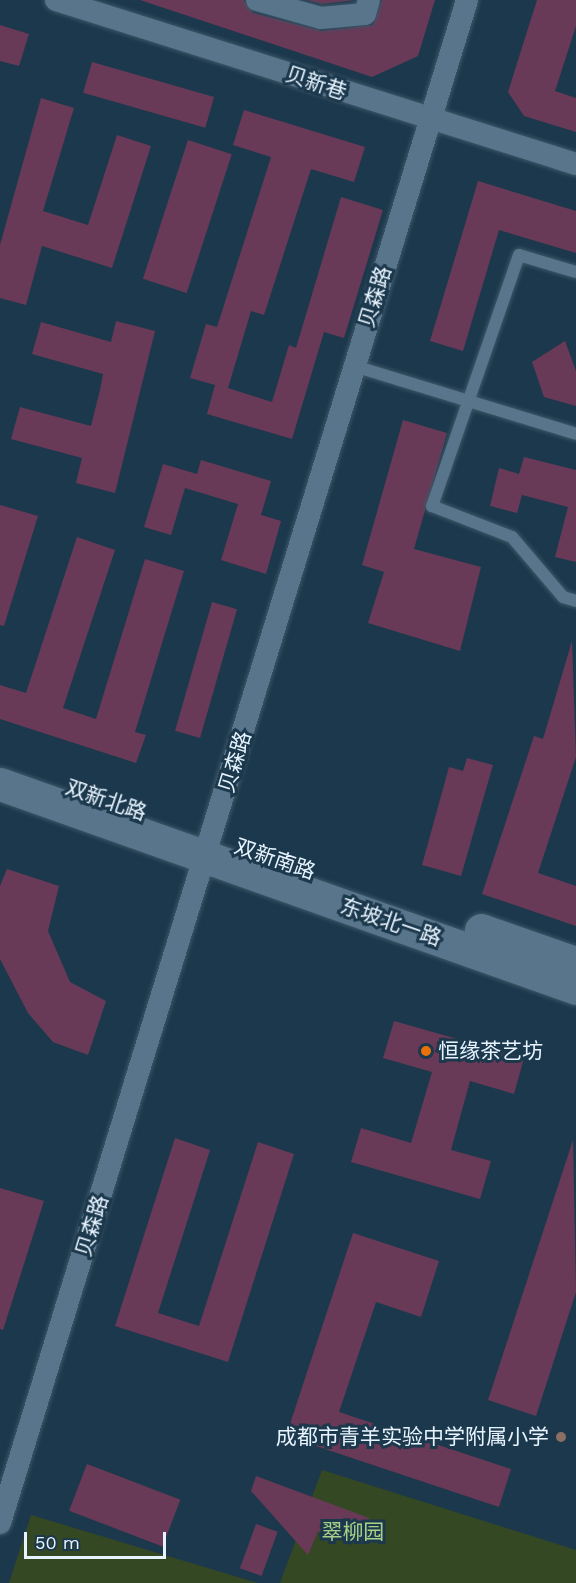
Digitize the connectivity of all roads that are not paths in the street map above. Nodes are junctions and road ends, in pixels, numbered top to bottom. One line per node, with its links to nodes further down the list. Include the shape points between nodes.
1 (56, 0): 5 (street, 贝新巷)
2 (257, 0): 3 (street, via 321,18 365,14)
3 (369, 0)
4 (467, 0): 5 (street, 贝森路)
5 (430, 119): 6 (street, 贝新巷); 8 (street, 贝森路)
6 (576, 164)
7 (576, 272): 9 (lane, via 519,255)
8 (354, 366): 9 (lane); 14 (street, 贝森路)
9 (469, 402): 10 (lane); 11 (lane, via 432,506 512,537 563,597)
10 (576, 434)
11 (576, 600)
12 (0, 763): 14 (street, 双新北路)
13 (0, 784): 14 (street, 双新北路)
14 (209, 847): 15 (street, 双新南路); 16 (street, 东坡北一路); 17 (street, 贝森路)
15 (576, 963)
16 (576, 988)
17 (0, 1523)

